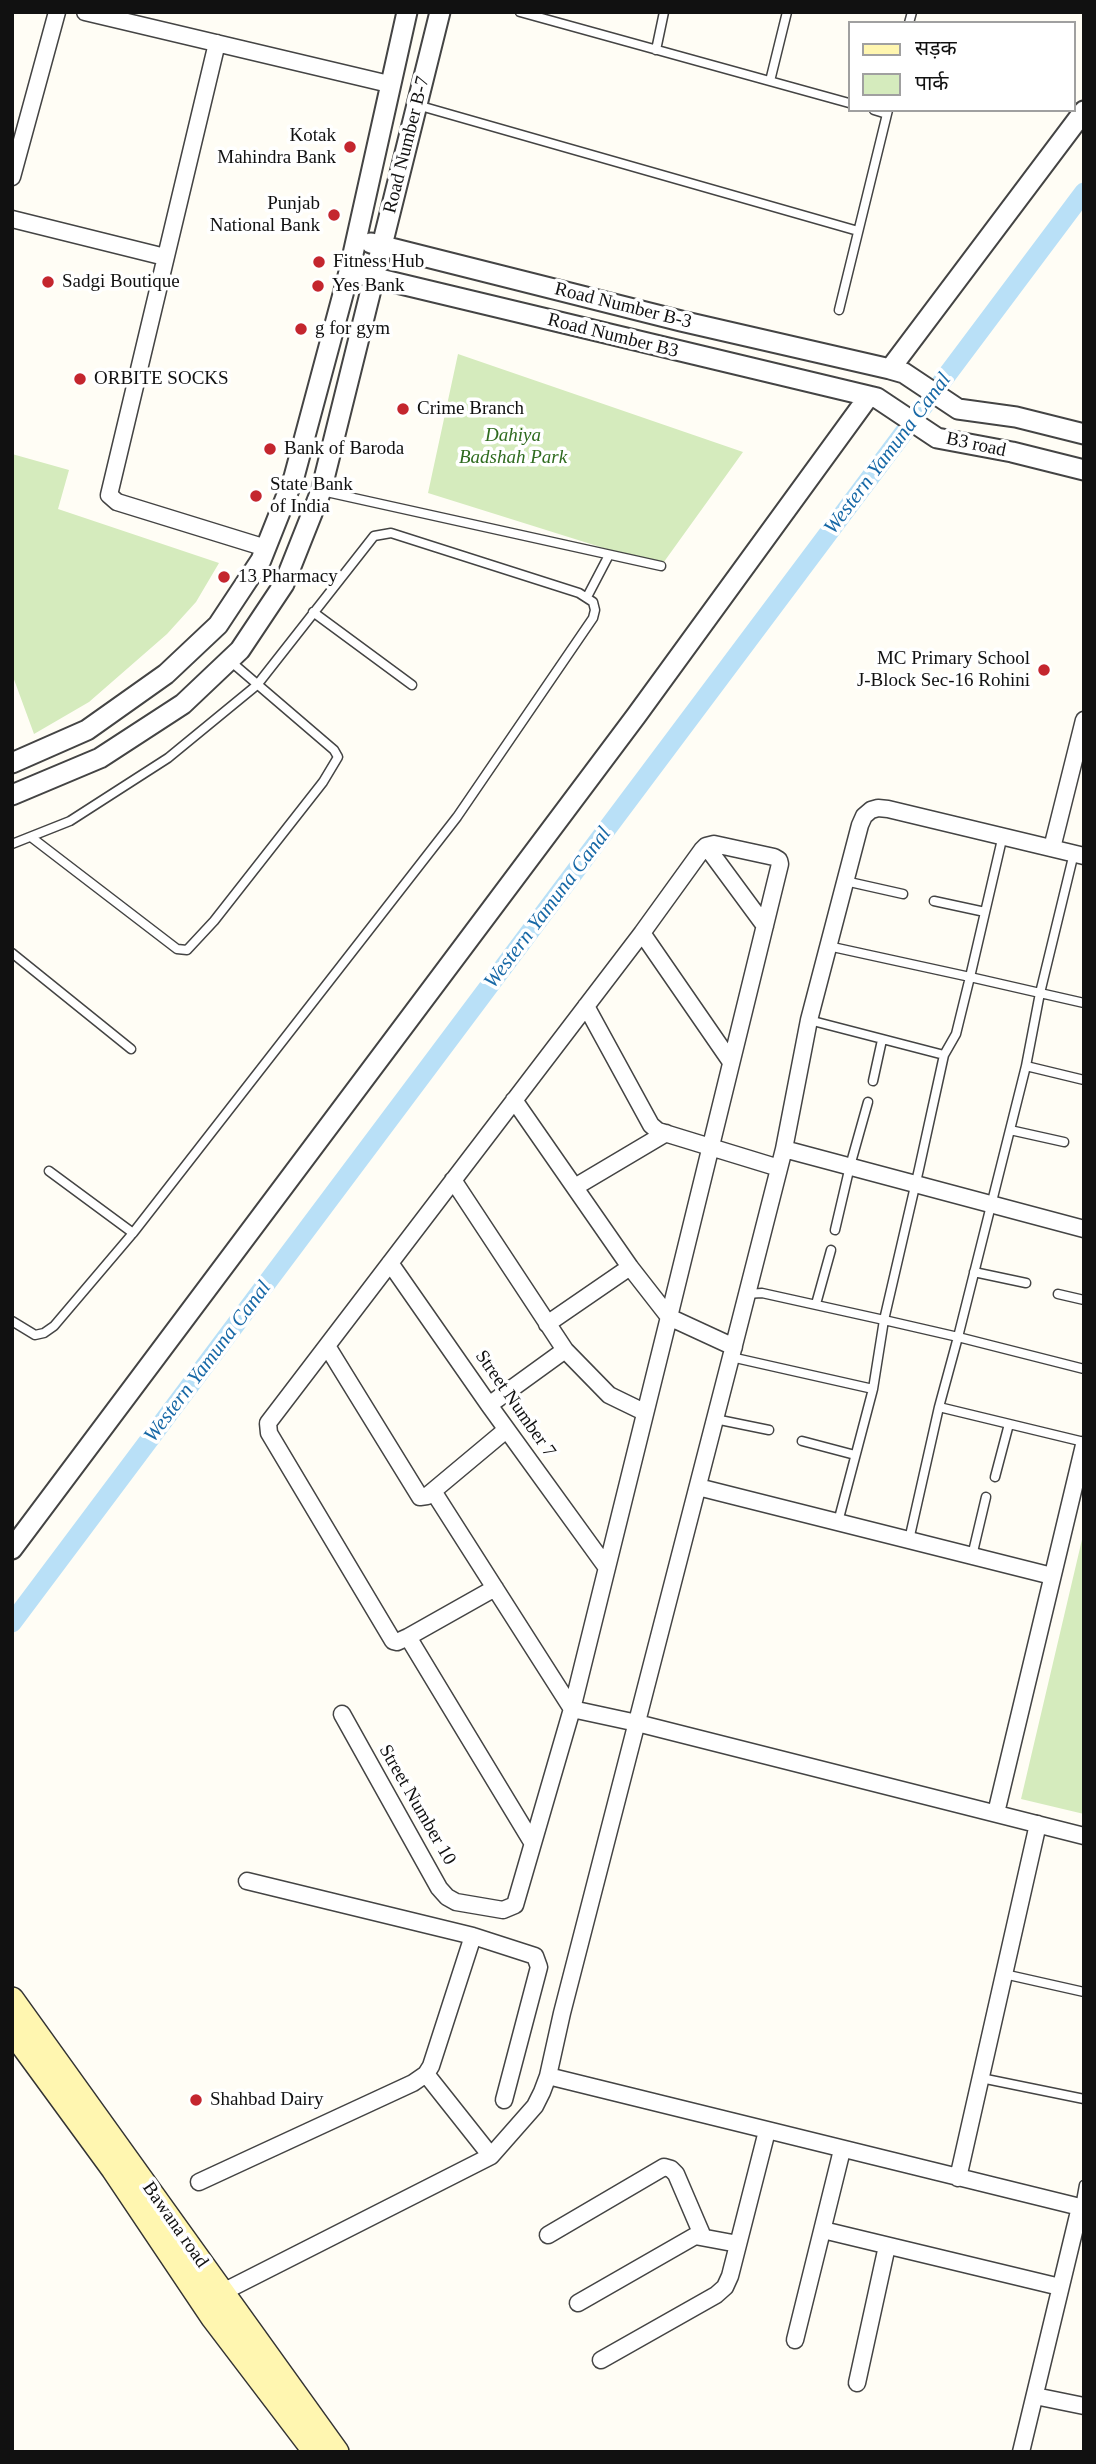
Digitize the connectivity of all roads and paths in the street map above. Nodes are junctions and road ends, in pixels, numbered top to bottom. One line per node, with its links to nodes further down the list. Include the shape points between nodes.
1 (57, 12): 16 (street)
2 (85, 12): 8 (street)
3 (407, 12): 11 (street, Road Number B-7)
4 (440, 12): 13 (street, Road Number B-7)
5 (520, 12): 9 (lane)
6 (664, 12): 9 (lane)
7 (787, 12): 10 (lane)
8 (216, 43): 11 (street); 21 (street)
9 (656, 50): 10 (lane)
10 (770, 82): 12 (lane)
11 (389, 83): 19 (street, Road Number B-7)
12 (848, 103)
13 (416, 105): 18 (lane); 20 (street, Road Number B-7)
14 (1084, 111): 25 (street)
15 (887, 112): 18 (lane)
16 (12, 177)
17 (12, 219): 21 (street)
18 (858, 231): 24 (lane)
19 (356, 239): 20 (street, Road Number B-3); 22 (street, Road Number B-7)
20 (382, 245): 23 (street, Road Number B-7); 25 (street, Road Number B-3)
21 (165, 257): 30 (street, via 109,495 117,502)
22 (348, 272): 23 (street, Road Number B3); 30 (street, Road Number B-7, via 293,477)
23 (374, 278): 26 (street, Road Number B3); 29 (street, Road Number B-7)
24 (838, 310)
25 (897, 371): 27 (street, B3 road, via 958,409)
26 (873, 397): 28 (street, B3 road, via 937,438); 120 (street)
27 (1084, 434)
28 (1084, 470)
29 (321, 491): 31 (lane); 35 (street, Road Number B-7, via 284,584)
30 (266, 548): 39 (street, Road Number B-7, via 218,625 166,674 86,730)
31 (609, 555): 32 (lane); 33 (lane)
32 (661, 566)
33 (587, 597): 34 (lane, via 382,533 368,541); 83 (lane, via 593,602 593,618 457,817)
34 (313, 612): 36 (lane); 37 (lane)
35 (229, 660): 36 (lane); 40 (street, Road Number B-7, via 183,704 100,758)
36 (257, 685): 42 (lane, via 168,758 69,821); 42 (lane, via 334,750 337,761 187,950 177,949)
37 (412, 685)
38 (1084, 720): 45 (street)
39 (12, 763)
40 (12, 795)
41 (1003, 835): 45 (street); 47 (street, via 888,809 871,810 860,825); 50 (lane)
42 (31, 837): 43 (lane)
43 (12, 844)
44 (706, 846): 51 (street); 51 (street, via 779,860); 52 (street)
45 (1052, 848): 46 (street)
46 (1079, 854): 56 (lane)
47 (845, 881): 48 (lane); 53 (street)
48 (903, 894)
49 (934, 901): 50 (lane)
50 (985, 912): 55 (lane)
51 (765, 926): 63 (street)
52 (642, 933): 58 (street); 63 (street)
53 (828, 946): 55 (lane); 59 (street)
54 (12, 953): 61 (lane)
55 (970, 977): 56 (lane); 62 (lane, via 956,1034)
56 (1040, 993): 57 (lane); 64 (lane)
57 (1084, 1003)
58 (586, 1006): 67 (street); 70 (street, via 644,1115)
59 (809, 1020): 60 (lane); 73 (street)
60 (882, 1040): 62 (lane); 66 (lane)
61 (131, 1049)
62 (944, 1055): 78 (lane)
63 (731, 1062): 72 (street)
64 (1026, 1066): 65 (lane); 69 (lane)
65 (1084, 1080)
66 (873, 1081)
67 (514, 1100): 77 (street); 79 (street)
68 (868, 1102): 74 (lane)
69 (1010, 1130): 71 (lane); 80 (lane)
70 (666, 1133): 72 (street); 79 (street)
71 (1064, 1142)
72 (710, 1147): 75 (street); 93 (street)
73 (784, 1149): 74 (street); 75 (street)
74 (849, 1166): 78 (street); 82 (lane)
75 (779, 1168): 89 (street)
76 (49, 1171): 83 (lane)
77 (453, 1180): 85 (street); 96 (street)
78 (915, 1184): 80 (street); 94 (lane)
79 (575, 1187): 86 (street)
80 (992, 1203): 81 (street); 87 (lane)
81 (1084, 1229)
82 (835, 1230)
83 (133, 1233): 95 (lane, via 54,1326 35,1335)
84 (831, 1250): 92 (lane)
85 (390, 1263): 98 (street); 103 (street, Street Number 7)
86 (630, 1267): 93 (street); 96 (street)
87 (974, 1272): 88 (lane); 97 (lane)
88 (1026, 1283)
89 (746, 1294): 92 (lane); 100 (street)
90 (1058, 1294): 91 (lane)
91 (1084, 1300)
92 (816, 1304): 94 (lane)
93 (669, 1317): 100 (street); 105 (street)
94 (884, 1320): 97 (lane); 102 (lane)
95 (12, 1321)
96 (547, 1324): 99 (street)
97 (958, 1337): 101 (lane); 104 (lane)
98 (327, 1346): 116 (street, via 416,1493 423,1497); 125 (street, via 267,1427 391,1638 397,1642)
99 (565, 1350): 103 (street); 105 (street, via 609,1395)
100 (733, 1352): 102 (lane); 106 (street)
101 (1084, 1369)
102 (873, 1389): 112 (lane)
103 (489, 1405): 108 (street, Street Number 7)
104 (939, 1407): 107 (lane); 119 (lane)
105 (645, 1412): 122 (street)
106 (715, 1419): 109 (lane); 115 (street)
107 (1009, 1424): 111 (lane); 114 (lane)
108 (506, 1430): 116 (street); 122 (street, Street Number 7)
109 (769, 1430)
110 (802, 1441): 112 (lane)
111 (1084, 1444): 113 (street)
112 (855, 1455): 118 (lane)
113 (1082, 1464): 123 (street)
114 (995, 1477)
115 (698, 1487): 118 (street); 128 (street)
116 (433, 1491): 124 (street)
117 (986, 1497): 121 (lane)
118 (838, 1522): 119 (street)
119 (909, 1540): 121 (street)
120 (12, 1549)
121 (972, 1556): 123 (street)
122 (607, 1568): 126 (street)
123 (1052, 1576): 129 (street)
124 (495, 1588): 125 (street); 126 (street)
125 (408, 1637): 132 (street)
126 (572, 1709): 128 (street); 132 (street)
127 (342, 1714): 132 (street, Street Number 10, via 447,1897 509,1909 519,1896)
128 (637, 1723): 129 (street); 140 (street)
129 (996, 1813): 130 (street)
130 (1038, 1824): 131 (street); 135 (street)
131 (1084, 1836)
132 (532, 1842)
133 (247, 1881): 134 (street)
134 (473, 1936): 139 (street); 143 (street, via 535,1956 539,1962)
135 (1004, 1974): 136 (lane); 141 (street)
136 (1084, 1992)
137 (12, 1999): 157 (main road, Bawana road)
138 (12, 2031): 157 (main road, Bawana road)
139 (426, 2074): 146 (street); 148 (street)
140 (548, 2076): 144 (street); 146 (street, via 535,2106)
141 (981, 2078): 142 (lane); 147 (street)
142 (1084, 2099)
143 (504, 2100)
144 (767, 2132): 145 (street); 154 (street)
145 (842, 2150): 147 (street); 151 (street)
146 (491, 2156): 157 (street)
147 (958, 2178): 150 (street)
148 (199, 2182)
149 (1084, 2185): 150 (lane)
150 (1082, 2207): 156 (street)
151 (822, 2230): 155 (street); 159 (street)
152 (548, 2235): 153 (street, via 664,2167 676,2174)
153 (703, 2237): 154 (street); 158 (street, via 687,2239)
154 (738, 2244): 160 (street, via 730,2276 716,2295)
155 (887, 2246): 156 (street); 161 (street)
156 (1060, 2287): 162 (street)
157 (213, 2297): 164 (main road, Bawana road); 165 (main road, Bawana road)
158 (578, 2303)
159 (795, 2340)
160 (601, 2360)
161 (857, 2383)
162 (1035, 2396): 163 (street); 166 (street)
163 (1084, 2406)
164 (313, 2451)
165 (337, 2452)
166 (1021, 2452)

